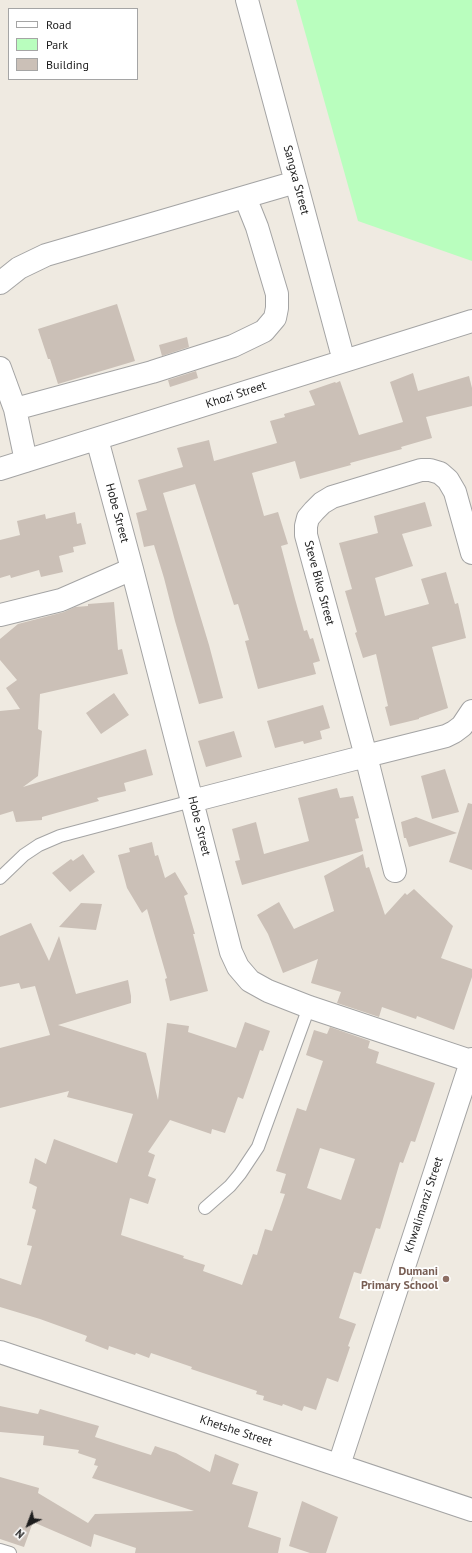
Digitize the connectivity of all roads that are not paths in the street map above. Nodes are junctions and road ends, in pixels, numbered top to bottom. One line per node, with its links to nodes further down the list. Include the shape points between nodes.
1 (247, 0): 2 (street, Sangxa Street)
2 (296, 182): 3 (street); 6 (street, Sangxa Street)
3 (245, 197): 4 (street, via 46,255 20,268); 8 (street, via 257,226 277,294 274,318 264,331 233,346 152,372)
4 (0, 283)
5 (472, 321): 6 (street, Khozi Street)
6 (344, 361): 9 (street, Khozi Street)
7 (0, 368): 8 (street)
8 (15, 409): 10 (street)
9 (97, 439): 10 (street, Khozi Street); 13 (street, Hobe Street)
10 (26, 461): 11 (street, Khozi Street)
11 (0, 469)
12 (472, 553): 16 (street, Steve Biko Street, via 455,492 448,480 440,473 430,470 420,470 332,497 322,503 308,518 306,535)
13 (132, 569): 14 (street, via 61,600); 17 (street, Hobe Street)
14 (0, 615)
15 (472, 711): 16 (street, via 462,726 450,734)
16 (366, 756): 17 (street); 18 (street, Steve Biko Street)
17 (192, 801): 19 (lane, via 60,836 38,845); 20 (street, Hobe Street, via 231,952 238,967 250,981)
18 (395, 871)
19 (0, 878)
20 (309, 1007): 21 (street, Hobe Street); 22 (lane, via 258,1147 230,1186)
21 (472, 1060): 24 (street, Khwalimanzi Street)
22 (205, 1208)
23 (0, 1352): 24 (street, Khetshe Street)
24 (339, 1465): 25 (street, Khetshe Street)
25 (472, 1510)
26 (0, 1550): 27 (lane)
27 (10, 1553)

